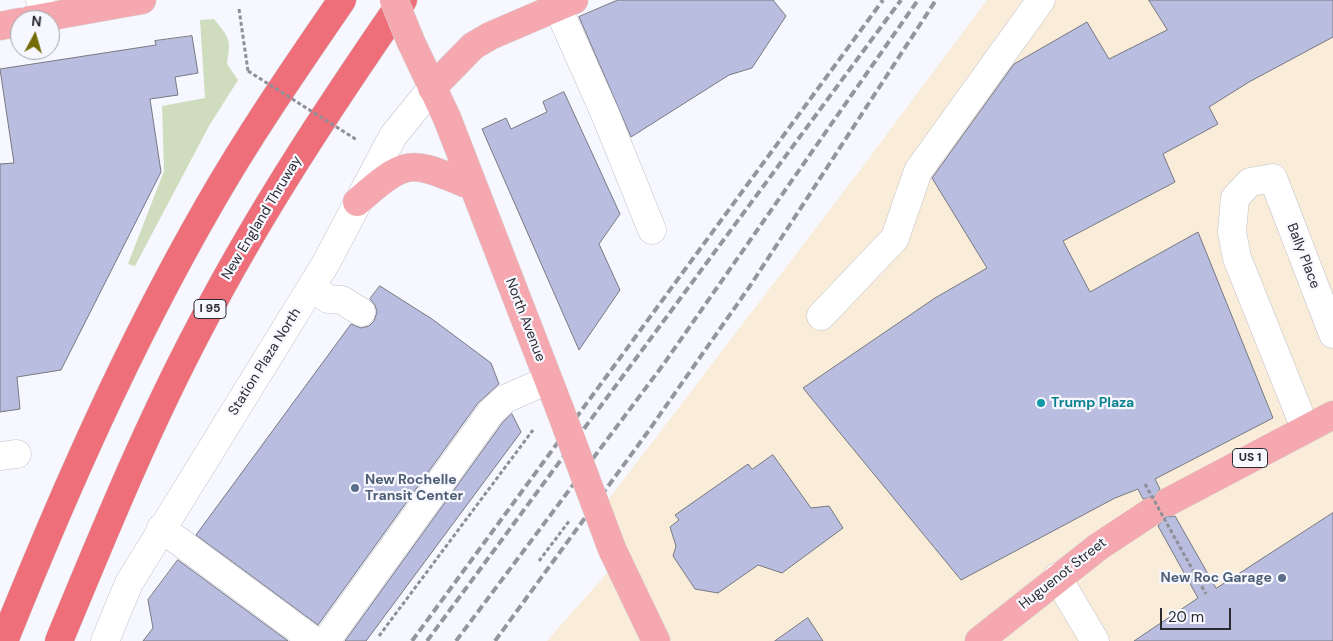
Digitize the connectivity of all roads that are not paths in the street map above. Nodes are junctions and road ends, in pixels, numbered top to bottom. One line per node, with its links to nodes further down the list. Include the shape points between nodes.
1 (142, 0): 7 (main road)
2 (342, 0): 22 (highway, via 250,139 166,282 90,436)
3 (394, 0): 8 (main road, North Avenue, bridge)
4 (403, 0): 23 (highway, New England Thruway / I 95, via 286,177 200,327 125,484)
5 (1041, 0): 13 (street, via 918,172 895,238)
6 (566, 4): 8 (main road, via 473,46); 11 (street)
7 (60, 11)
8 (432, 88): 9 (main road, North Avenue, via 447,118); 10 (street, Station Plaza North, via 393,136)
9 (472, 186): 10 (main road, via 422,166 404,168 386,176); 16 (main road, North Avenue)
10 (357, 202): 12 (street, Station Plaza North)
11 (652, 230)
12 (320, 293): 14 (street, via 342,300); 19 (street, Station Plaza North)
13 (821, 316)
14 (355, 320)
15 (1333, 334): 18 (street, Bally Place, via 1273,178 1250,182 1235,198 1232,232 1237,258)
16 (548, 380): 21 (main road, North Avenue, bridge, via 612,549); 26 (street, via 505,399 491,412)
17 (1333, 414): 18 (main road, Huguenot Street / US 1)
18 (1306, 428): 20 (main road, Huguenot Street / US 1, via 1159,507)
19 (161, 528): 24 (street, Station Plaza North, via 129,582); 25 (street)
20 (1057, 577): 27 (main road, Huguenot Street / US 1); 28 (street)
21 (649, 635)
22 (4, 641)
23 (59, 641)
24 (105, 641)
25 (314, 641)
26 (326, 641)
27 (979, 641)
28 (1095, 641)

